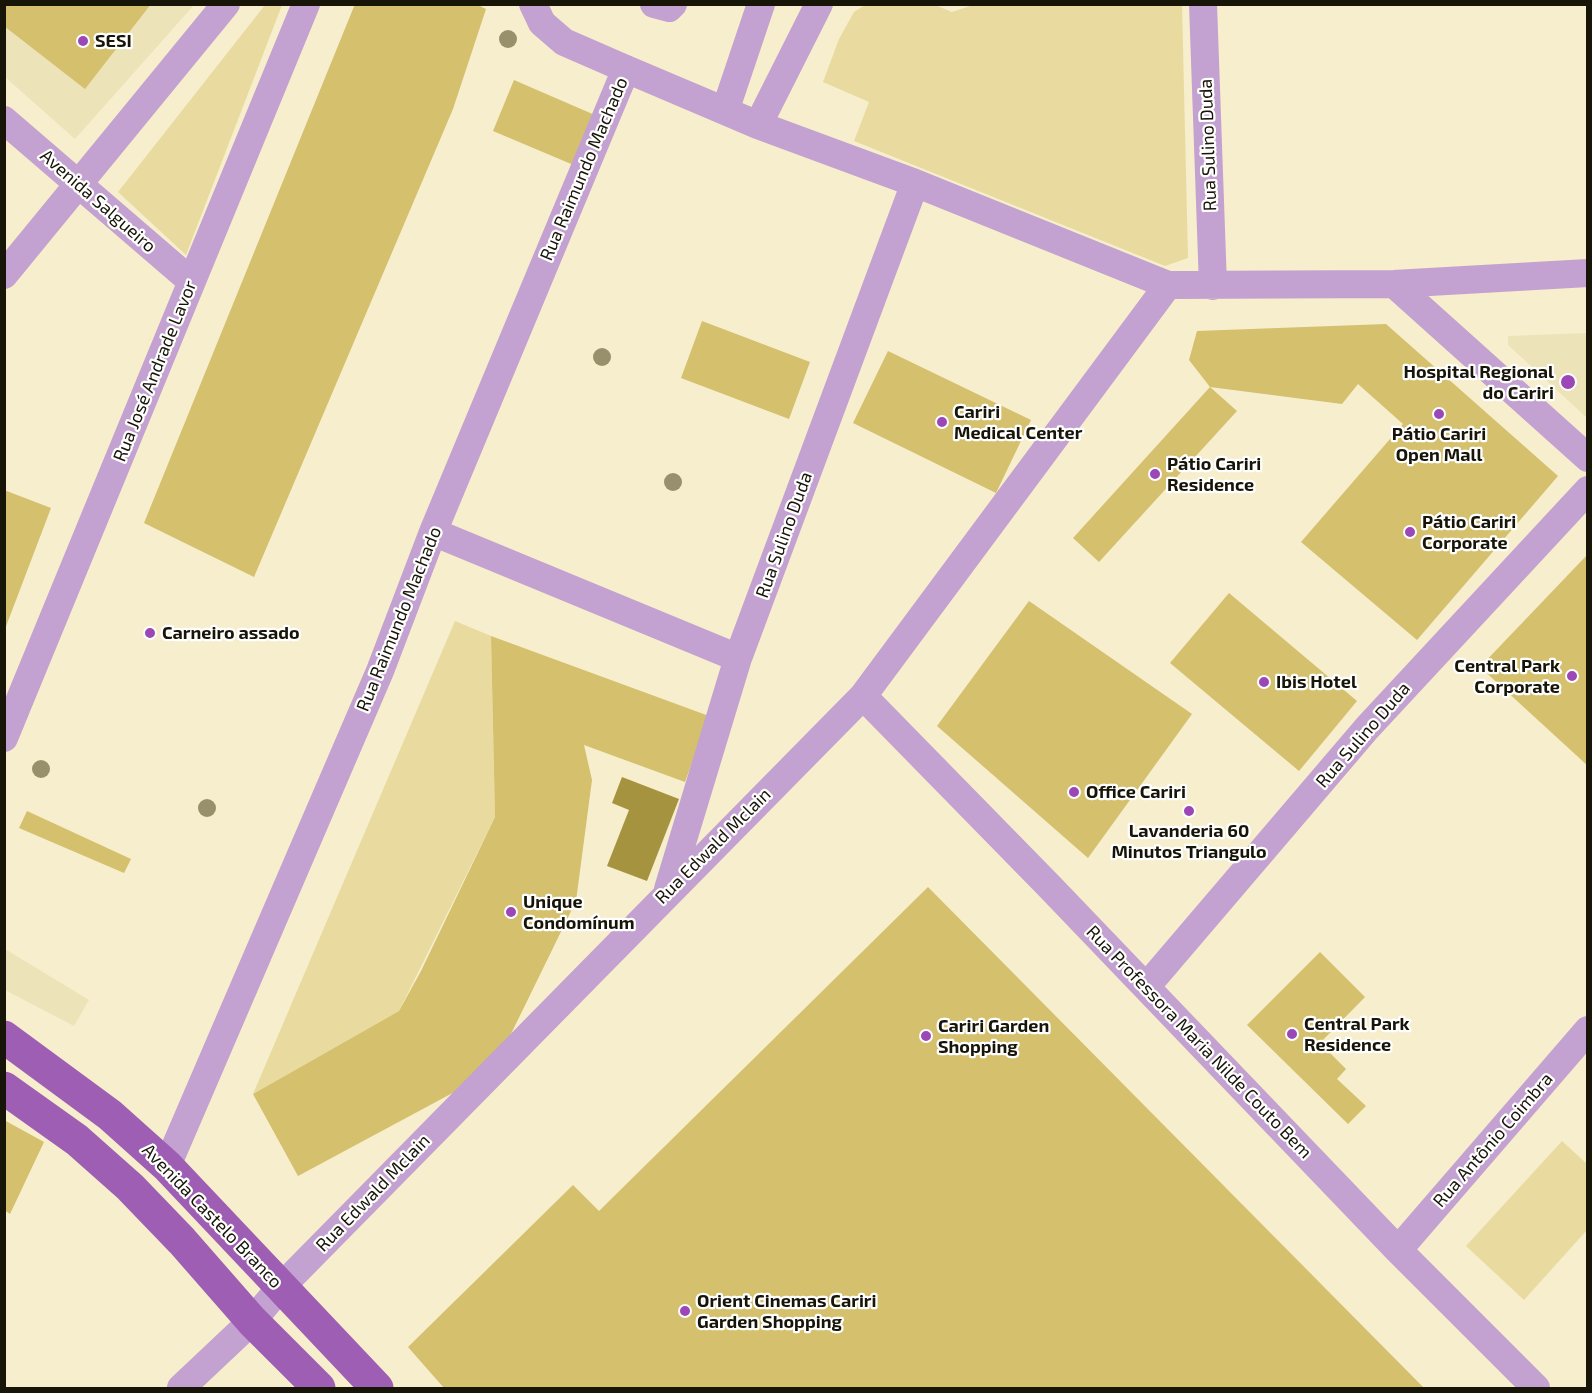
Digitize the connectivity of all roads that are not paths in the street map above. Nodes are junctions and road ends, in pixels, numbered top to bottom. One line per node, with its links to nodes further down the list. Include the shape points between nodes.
1 (226, 4): 14 (street)
2 (306, 4): 17 (street, Rua José Andrade Lavor)
3 (533, 4): 9 (street, via 542,22 564,42)
4 (654, 4): 5 (street, via 669,8)
5 (672, 4)
6 (761, 4): 10 (street)
7 (819, 4): 12 (street)
8 (1203, 4): 20 (street, Rua Sulino Duda)
9 (626, 69): 10 (street); 23 (street, Rua Raimundo Machado)
10 (725, 111): 12 (street)
11 (4, 120): 14 (street, Avenida Salgueiro)
12 (758, 125): 13 (street)
13 (915, 183): 19 (street); 24 (street, Rua Sulino Duda)
14 (79, 184): 16 (street); 17 (street, Avenida Salgueiro)
15 (1587, 273): 18 (street)
16 (4, 275)
17 (191, 281): 26 (street, Rua José Andrade Lavor)
18 (1394, 284): 20 (street); 21 (street)
19 (1168, 285): 20 (street); 25 (street, Rua Edwald Mclain)
20 (1213, 286)
21 (1587, 458)
22 (1587, 490): 28 (street, Rua Sulino Duda, via 1367,728)
23 (433, 532): 24 (street); 32 (street, Rua Raimundo Machado, via 380,671)
24 (738, 658): 27 (street, Rua Sulino Duda)
25 (863, 696): 27 (street, Rua Edwald Mclain); 28 (street, Rua Professora Maria Nilde Couto Bem)
26 (4, 738)
27 (668, 891): 34 (street, Rua Edwald Mclain)
28 (1146, 987): 33 (street, Rua Professora Maria Nilde Couto Bem)
29 (1587, 1030): 33 (street, Rua Antônio Coimbra)
30 (4, 1037): 32 (main road, Avenida Castelo Branco, via 110,1115)
31 (4, 1088): 35 (main road, via 76,1140 130,1187)
32 (167, 1166): 34 (main road, Avenida Castelo Branco)
33 (1398, 1250): 39 (street, Rua Professora Maria Nilde Couto Bem)
34 (280, 1287): 35 (street, Rua Edwald Mclain); 38 (main road, Avenida Castelo Branco)
35 (252, 1321): 36 (street, Rua Edwald Mclain); 37 (main road)
36 (180, 1389)
37 (319, 1389)
38 (377, 1389)
39 (1536, 1389)

